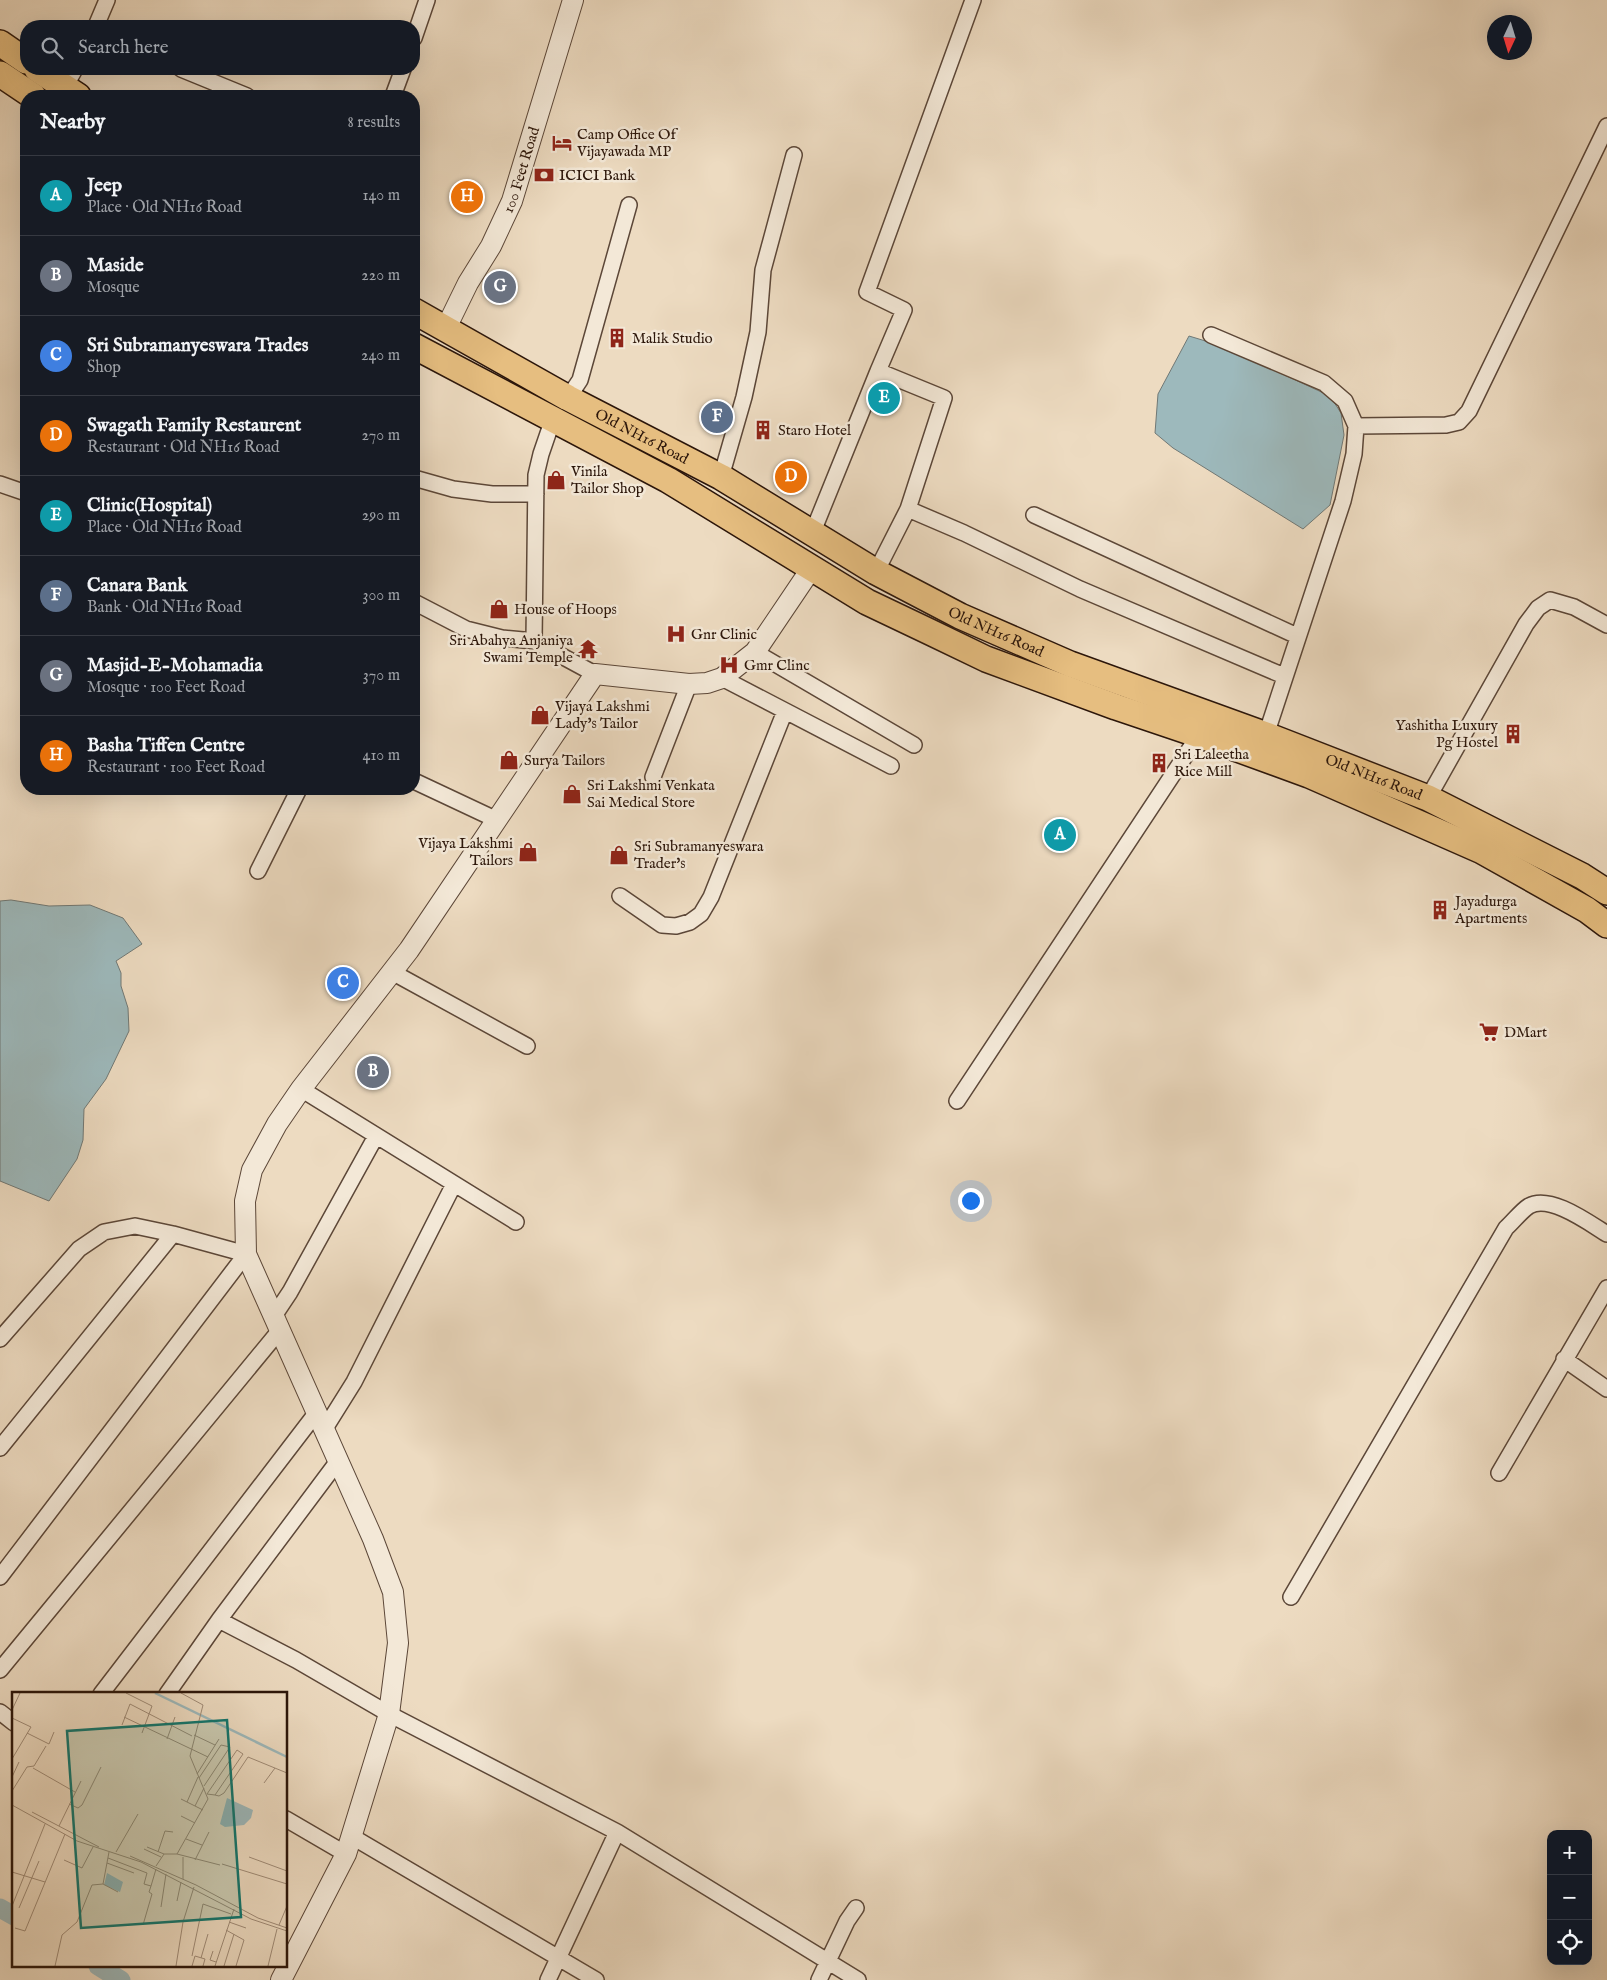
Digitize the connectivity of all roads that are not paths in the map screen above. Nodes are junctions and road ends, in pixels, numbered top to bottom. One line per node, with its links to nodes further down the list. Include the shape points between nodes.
1 (106, 0): 5 (street)
2 (427, 0): 6 (street)
3 (573, 0): 21 (street, 100 Feet Road, via 512,201)
4 (973, 0): 24 (street, via 867,292 904,310)
5 (98, 20)
6 (420, 20)
7 (0, 43): 8 (main road)
8 (20, 57)
9 (0, 74): 14 (main road)
10 (51, 75): 13 (main road)
11 (196, 75): 15 (street)
12 (400, 75): 16 (street)
13 (72, 84)
14 (24, 90)
15 (232, 90)
16 (396, 90)
17 (1607, 126): 27 (street, via 1469,411 1459,422 1446,425)
18 (794, 155): 28 (street, via 763,270 758,332 744,397)
19 (629, 205): 25 (street, via 580,380)
20 (420, 314): 21 (main road, Old NH16 Road)
21 (446, 328): 25 (main road, Old NH16 Road)
22 (1211, 335): 27 (street, via 1324,383 1345,401)
23 (420, 349): 26 (main road, Old NH16 Road)
24 (878, 371): 33 (street, via 944,398); 35 (street)
25 (568, 398): 28 (main road, Old NH16 Road)
26 (553, 419): 32 (street, via 536,475); 36 (main road, Old NH16 Road, via 668,480)
27 (1356, 426): 40 (street, via 1354,454 1343,501)
28 (721, 477): 35 (main road, Old NH16 Road)
29 (420, 480): 32 (street, via 453,489 492,494)
30 (0, 484): 31 (street)
31 (20, 491)
32 (536, 494): 41 (street)
33 (908, 508): 37 (street); 44 (street, via 1080,589)
34 (1034, 515): 40 (street)
35 (812, 534): 37 (main road, Old NH16 Road)
36 (811, 569): 42 (street); 48 (main road, Old NH16 Road, via 866,602 986,659)
37 (876, 572): 49 (main road, Old NH16 Road, via 960,616 1070,664)
38 (420, 605): 41 (street, via 466,629 502,638)
39 (1607, 625): 55 (street, via 1574,607 1550,600 1538,608)
40 (1297, 636): 44 (street)
41 (534, 641): 43 (street)
42 (755, 652): 45 (street); 50 (street)
43 (595, 674): 46 (street); 56 (street)
44 (1284, 676): 49 (street)
45 (722, 678): 46 (street); 47 (street)
46 (689, 684): 52 (street)
47 (785, 711): 51 (street); 59 (street, via 711,897 701,914 676,926 662,925)
48 (1199, 735): 60 (main road, Old NH16 Road, via 1309,775 1482,851 1587,910); 64 (street)
49 (1266, 735): 55 (main road, Old NH16 Road)
50 (914, 745)
51 (891, 766)
52 (653, 777)
53 (420, 784): 56 (street)
54 (296, 795): 57 (street)
55 (1428, 798): 58 (main road, Old NH16 Road, via 1582,876)
56 (497, 820): 61 (street)
57 (258, 871)
58 (1607, 892)
59 (620, 896)
60 (1607, 925)
61 (392, 972): 62 (street); 63 (street)
62 (527, 1046)
63 (301, 1089): 65 (street); 70 (street, via 252,1170 245,1201)
64 (957, 1101)
65 (376, 1136): 66 (street); 72 (street, via 290,1292)
66 (454, 1184): 67 (street); 76 (street, via 354,1382)
67 (516, 1222)
68 (173, 1234): 70 (street); 73 (street, via 135,1226 104,1232 78,1249); 77 (street)
69 (1607, 1234): 81 (street, via 1568,1211 1544,1204 1529,1206 1506,1228)
70 (246, 1254): 72 (street); 80 (street)
71 (1607, 1288): 74 (street)
72 (277, 1323): 76 (street); 83 (street)
73 (0, 1339)
74 (1564, 1360): 75 (street); 79 (street)
75 (1607, 1389)
76 (321, 1421): 78 (street); 84 (street)
77 (0, 1448)
78 (338, 1461): 82 (street); 87 (street, via 393,1592 398,1643)
79 (1499, 1473)
80 (0, 1576)
81 (1291, 1597)
82 (219, 1620): 85 (street); 87 (street)
83 (0, 1670)
84 (103, 1692)
85 (168, 1692)
86 (0, 1712): 88 (street)
87 (388, 1714): 90 (street); 91 (street)
88 (12, 1721)
89 (288, 1820): 91 (street)
90 (617, 1832): 93 (street); 94 (street)
91 (349, 1845): 93 (street); 95 (street)
92 (856, 1908): 94 (street)
93 (558, 1958): 96 (street); 97 (street)
94 (827, 1961): 98 (street); 99 (street)
95 (288, 1965)
96 (548, 1980)
97 (596, 1980)
98 (819, 1980)
99 (858, 1980)

